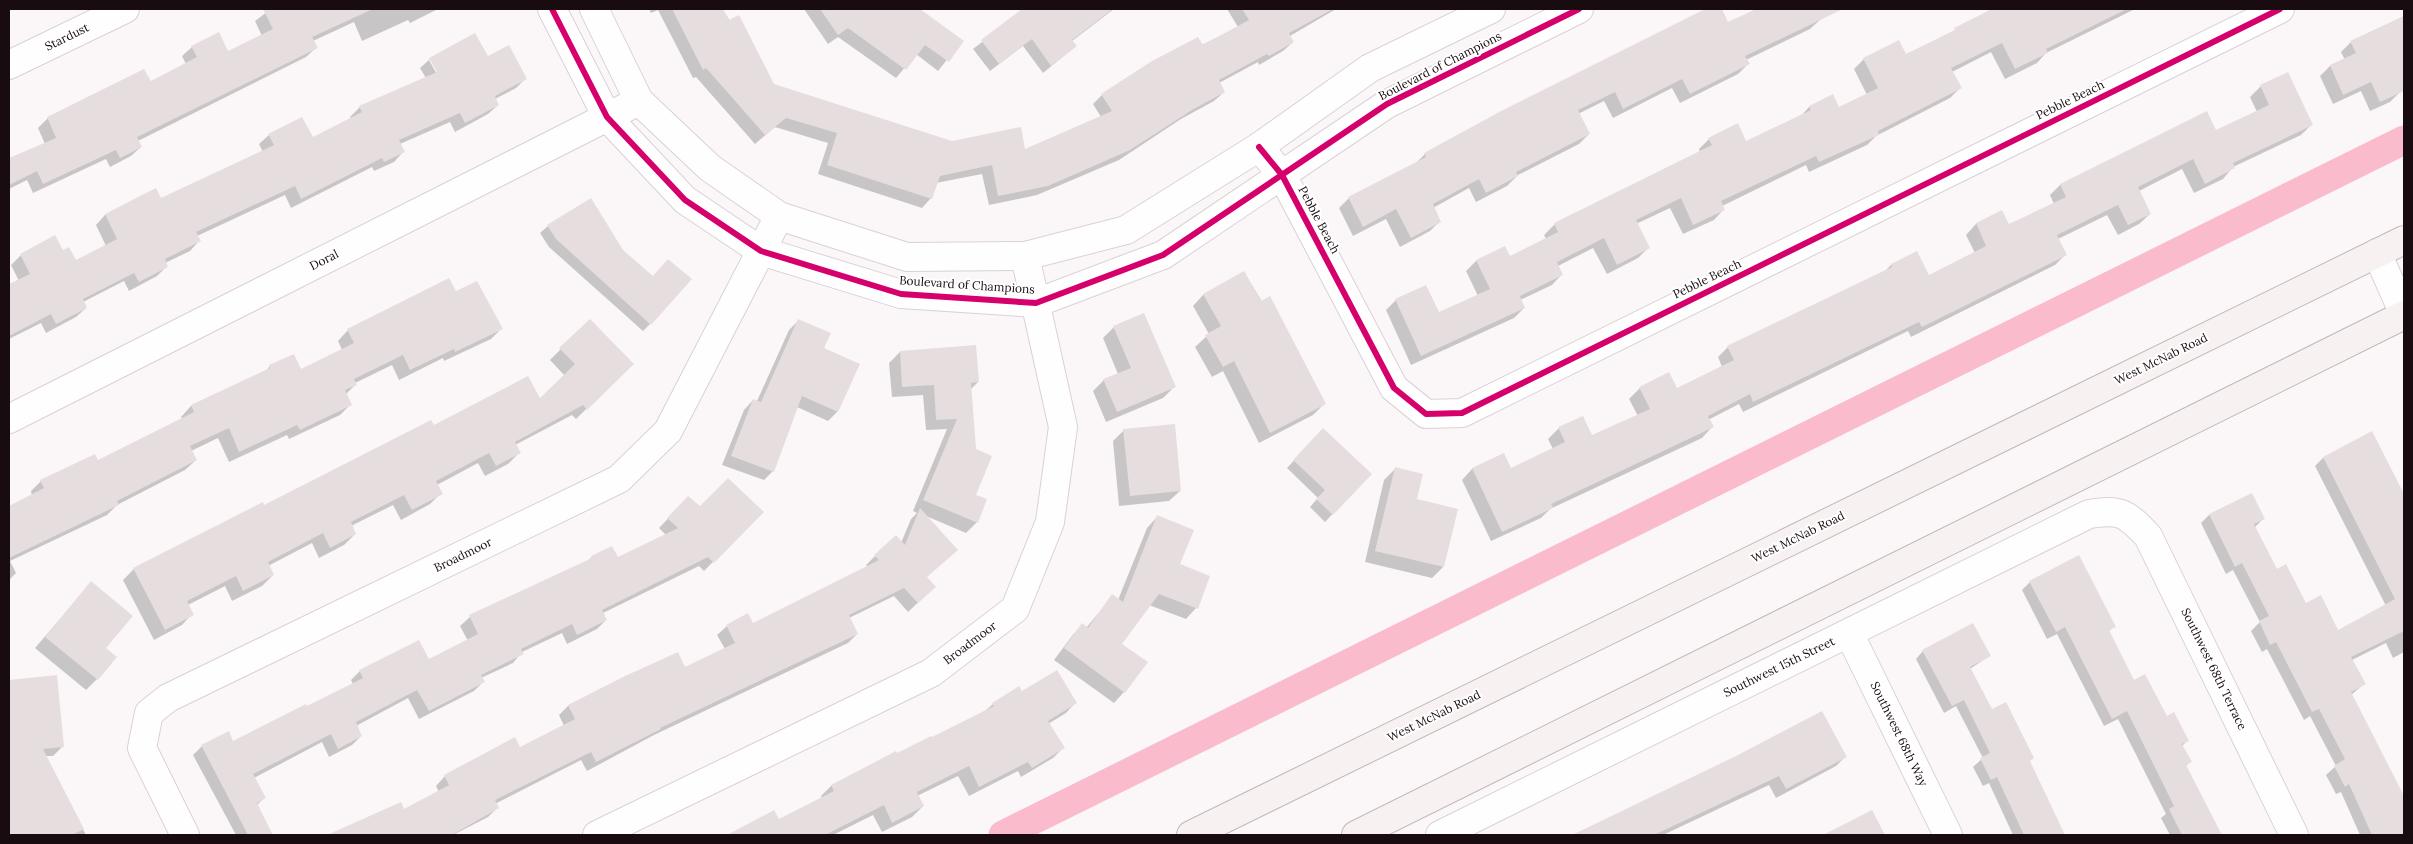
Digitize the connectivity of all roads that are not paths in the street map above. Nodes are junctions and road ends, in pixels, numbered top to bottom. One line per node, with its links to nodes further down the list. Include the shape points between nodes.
1 (125, 9): 7 (street, Stardust)
2 (552, 9): 9 (street, Boulevard of Champions)
3 (594, 9): 8 (street, Boulevard of Champions)
4 (1491, 9): 10 (street, Boulevard of Champions, via 1370,68)
5 (1579, 9): 11 (street, Boulevard of Champions, via 1386,104)
6 (2280, 9): 11 (street, Pebble Beach, via 1462,413 1426,414 1394,388)
7 (9, 65)
8 (639, 101): 9 (street, Doral); 12 (street, Boulevard of Champions, via 710,168)
9 (607, 117): 14 (street, Boulevard of Champions, via 684,200); 19 (street, Doral)
10 (1260, 146): 11 (street, Pebble Beach); 16 (street, Boulevard of Champions, via 1126,230)
11 (1282, 175): 17 (street, Boulevard of Champions, via 1163,255)
12 (779, 216): 14 (street, Broadmoor); 16 (street, Boulevard of Champions, via 908,257)
13 (2404, 240): 15 (main road, West McNab Road)
14 (762, 251): 17 (street, Boulevard of Champions, via 901,294); 22 (street, Broadmoor, via 668,431 619,479 168,698 149,713 142,748)
15 (2377, 253): 18 (street); 24 (main road, West McNab Road)
16 (1025, 256): 17 (street, Broadmoor)
17 (1036, 303): 23 (street, Broadmoor, via 1063,427 1050,522 1015,610 931,672)
18 (2404, 314): 25 (main road)
19 (9, 419)
20 (2122, 513): 21 (street, Southwest 15th Street, via 2089,514); 28 (street, Southwest 68th Terrace, via 2148,536)
21 (1849, 633): 26 (street, Southwest 15th Street); 27 (street, Southwest 68th Way)
22 (185, 835)
23 (597, 835)
24 (1191, 835)
25 (1356, 835)
26 (1440, 835)
27 (1948, 835)
28 (2294, 835)

